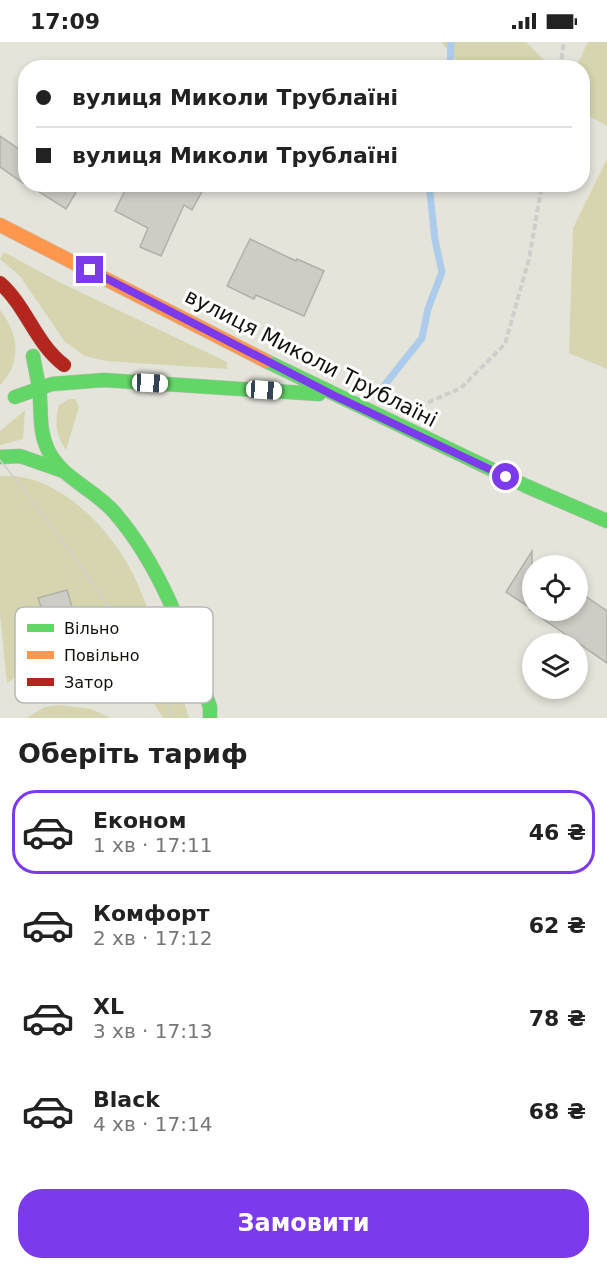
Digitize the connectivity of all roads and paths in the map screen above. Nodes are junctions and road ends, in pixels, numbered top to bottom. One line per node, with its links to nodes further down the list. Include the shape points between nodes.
1 (564, 42): 2 (path)
2 (561, 60)
3 (541, 192): 11 (path, via 529,259 505,344 461,388)
4 (0, 225): 10 (street, вулиця Миколи Трублаїні)
5 (0, 283): 6 (street, via 10,290)
6 (33, 333): 7 (street); 8 (street, via 54,359 70,369)
7 (33, 356): 9 (street); 9 (street, via 26,379 11,401)
8 (104, 380): 9 (street); 10 (street)
9 (39, 388): 13 (street, via 43,439)
10 (333, 395): 11 (street, вулиця Миколи Трублаїні)
11 (386, 420): 14 (street, вулиця Миколи Трублаїні)
12 (0, 457): 13 (street, via 20,456)
13 (63, 471): 15 (street, via 113,511 151,562)
14 (607, 521)
15 (173, 607)
16 (209, 703): 17 (street)
17 (210, 718)

